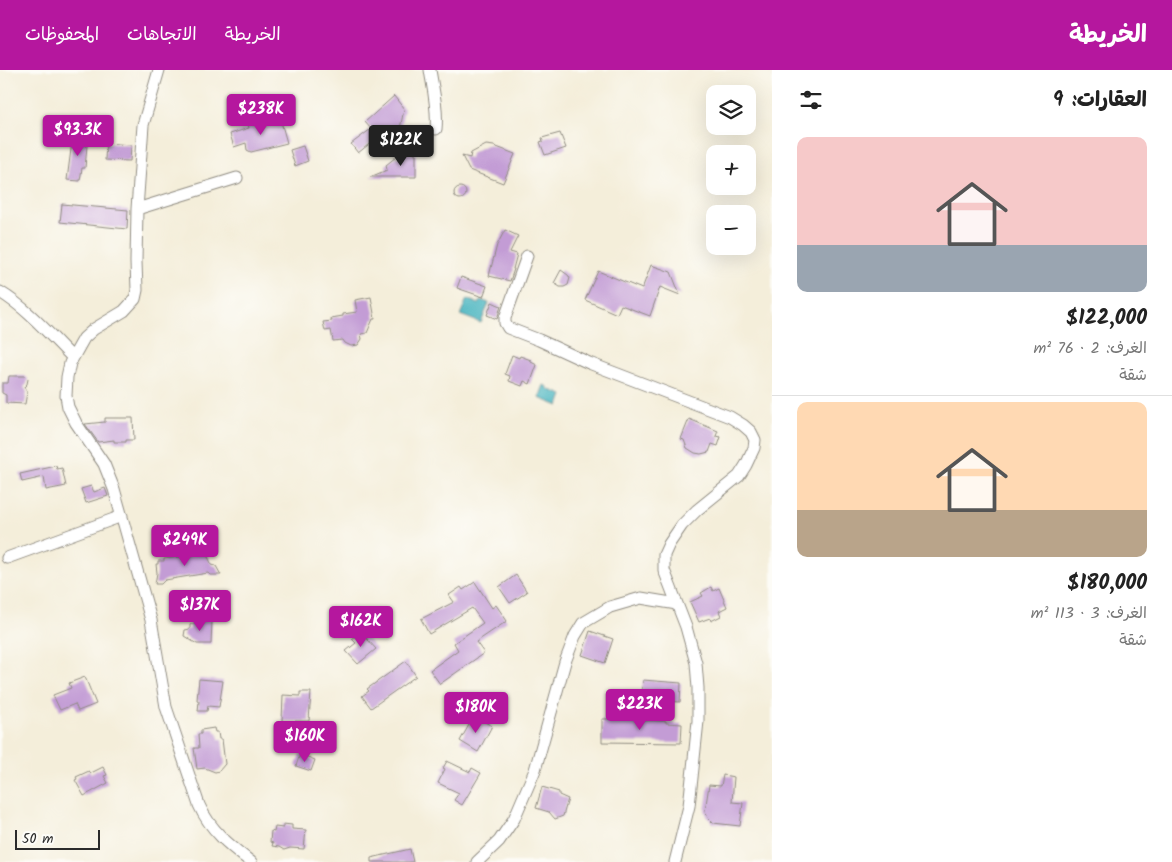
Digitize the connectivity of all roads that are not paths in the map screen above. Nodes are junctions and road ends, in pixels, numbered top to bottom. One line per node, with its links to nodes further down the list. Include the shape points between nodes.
1 (159, 70): 5 (street, via 143,125)
2 (430, 70): 3 (street)
3 (436, 129)
4 (237, 178): 5 (street)
5 (137, 209): 8 (street, via 135,299 124,311 84,338)
6 (527, 256): 11 (street, via 505,318 508,328 730,417 751,432 755,440 740,476 697,510 669,544 664,555 664,570)
7 (0, 292): 8 (street, via 12,299)
8 (73, 358): 9 (street, via 67,377 68,408 104,464)
9 (122, 516): 10 (street); 12 (street, via 151,620 166,707 199,805 216,832)
10 (7, 558)
11 (677, 604): 13 (street, via 641,598 610,607 584,623 565,662 535,770 514,819); 14 (street, via 696,663 698,721 689,806)
12 (251, 862)
13 (477, 862)
14 (675, 862)

